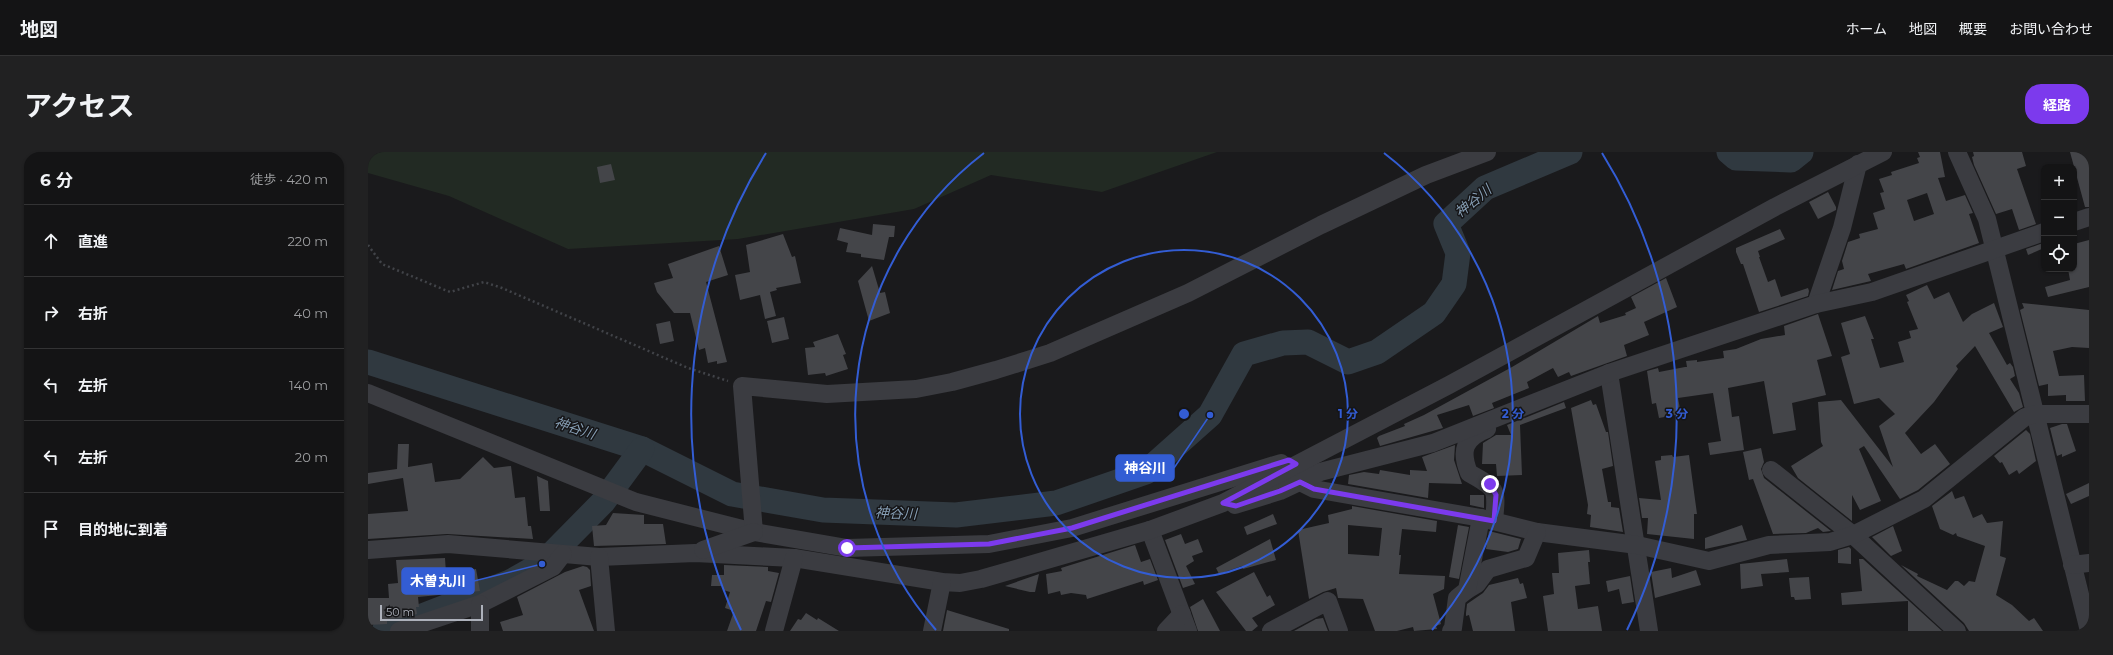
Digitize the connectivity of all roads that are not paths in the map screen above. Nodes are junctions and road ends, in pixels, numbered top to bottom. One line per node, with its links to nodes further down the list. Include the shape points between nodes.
1 (1487, 152): 21 (street, via 1412,182 1188,293 1050,353 952,382 916,389 827,394 742,388)
2 (1883, 152): 4 (street)
3 (1957, 152): 8 (street, via 1987,219)
4 (1858, 164): 9 (street, via 1842,228); 15 (street, via 1449,385)
5 (2089, 217): 6 (street)
6 (2077, 221)
7 (2041, 233): 8 (street)
8 (1994, 248): 9 (street, via 1872,292); 12 (street)
9 (1816, 304): 10 (street)
10 (1608, 373): 14 (street); 24 (street)
11 (368, 393): 21 (street, via 636,502)
12 (2035, 414): 13 (street); 23 (street, via 2026,417 1924,499); 30 (street)
13 (2089, 414)
14 (1492, 419): 17 (street, via 1433,443 1320,472); 19 (street, via 1494,426 1474,434 1465,446 1464,462 1469,473 1490,484 1496,495)
15 (1296, 464): 18 (street); 21 (street, via 1289,460 1072,528 989,544 847,548)
16 (1771, 470): 23 (street)
17 (1300, 482): 18 (street, via 1236,506); 19 (street, via 1314,489)
18 (1223, 503): 20 (street)
19 (1488, 520): 22 (street); 32 (street)
20 (1150, 530): 31 (street, via 982,579 960,583); 34 (street)
21 (754, 532): 26 (street)
22 (1537, 532): 24 (street); 32 (street, via 1526,558 1488,569 1477,584)
23 (1853, 535): 24 (street, via 1830,542 1769,545 1709,561); 47 (street)
24 (1637, 545): 46 (street)
25 (368, 550): 27 (street, via 448,544)
26 (695, 553): 28 (street); 29 (street)
27 (563, 554): 28 (street); 33 (street, via 553,567)
28 (599, 558): 38 (street)
29 (794, 558): 31 (street); 39 (street)
30 (2081, 564): 48 (street)
31 (942, 582): 40 (street)
32 (1467, 590): 45 (street, via 1457,598)
33 (480, 604): 36 (street); 37 (street)
34 (1182, 614): 41 (street); 42 (street)
35 (1299, 624): 43 (street); 44 (street, via 1328,601)
36 (399, 631)
37 (480, 631)
38 (606, 631)
39 (774, 631)
40 (932, 631)
41 (1166, 631)
42 (1188, 631)
43 (1270, 631)
44 (1339, 631)
45 (1451, 631)
46 (1649, 631)
47 (1957, 631)
48 (2089, 631)

